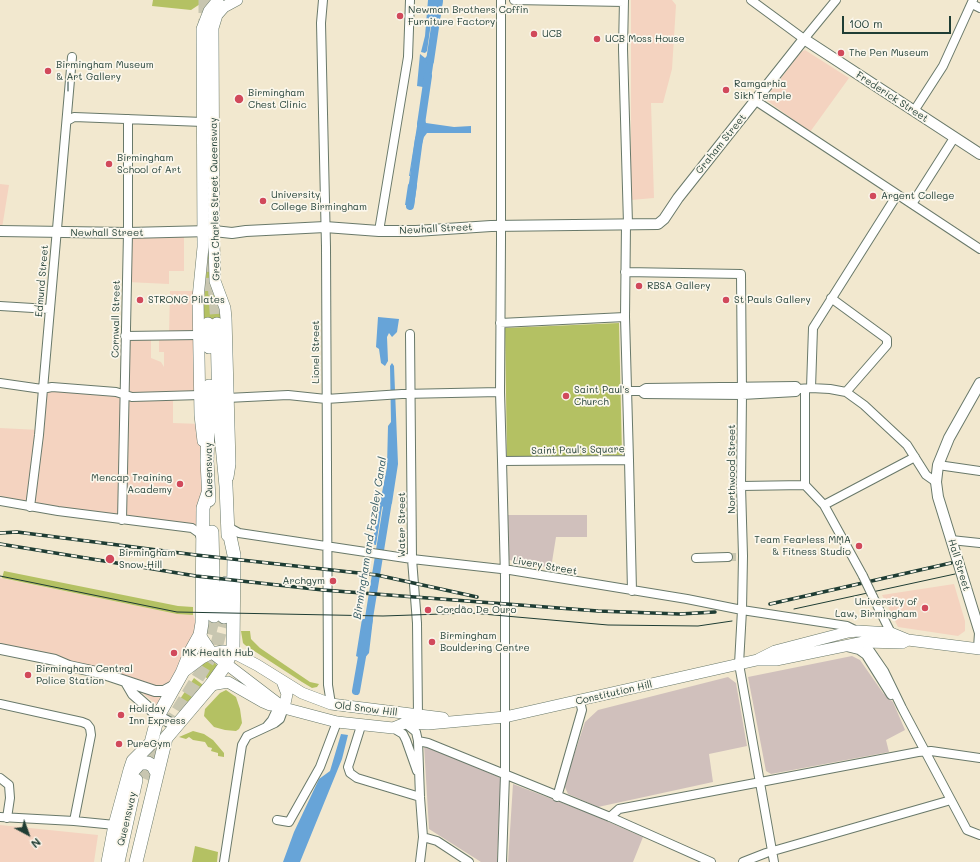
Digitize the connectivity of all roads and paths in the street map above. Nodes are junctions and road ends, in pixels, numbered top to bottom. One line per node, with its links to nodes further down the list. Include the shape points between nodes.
1 (218, 0): 18 (main road, Great Charles Street Queensway, via 208,11 202,29)
2 (237, 0): 27 (main road, Great Charles Street Queensway, via 217,14 213,28)
3 (323, 0): 25 (street, Lionel Street, via 321,24)
4 (410, 0): 28 (street, via 408,56)
5 (500, 0): 24 (street)
6 (514, 0): 9 (street)
7 (751, 0): 12 (street)
8 (836, 0): 12 (street)
9 (624, 1): 23 (street, Saint Paul's Square)
10 (972, 2): 11 (street); 15 (street, via 942,66)
11 (980, 8)
12 (804, 39): 14 (street, Graham Street); 15 (street, Frederick Street)
13 (72, 57): 17 (street, Edmund Street)
14 (756, 101): 21 (street); 23 (street, Graham Street, via 664,219 658,224)
15 (914, 111): 19 (street, Frederick Street)
16 (128, 119): 17 (street, via 74,117); 18 (street); 30 (street, Cornwall Street)
17 (67, 120): 29 (street, Edmund Street)
18 (203, 122): 27 (main road, Great Charles Street Queensway)
19 (954, 138): 20 (street, Frederick Street); 22 (street)
20 (980, 154)
21 (897, 195): 22 (street); 33 (street)
22 (912, 204): 31 (street)
23 (627, 224): 24 (street, Newhall Street); 32 (street, Saint Paul's Square)
24 (501, 226): 28 (street, Newhall Street); 37 (street)
25 (325, 227): 27 (street, Newhall Street, via 226,234); 28 (street, Newhall Street); 53 (street, Lionel Street)
26 (0, 231): 29 (street, Newhall Street)
27 (209, 231): 30 (street, Newhall Street); 39 (main road, Great Charles Street Queensway, via 198,298); 52 (main road, Great Charles Street Queensway, via 215,282 225,308)
28 (379, 231)
29 (57, 233): 30 (street, Newhall Street); 35 (street, Edmund Street)
30 (128, 233): 40 (street, Cornwall Street)
31 (980, 249)
32 (625, 272): 36 (street, Saint Paul's Square); 46 (street, Northwood Street, via 741,274)
33 (832, 298): 44 (street, via 813,328); 48 (street, via 887,339 887,345)
34 (0, 306): 35 (street)
35 (49, 309): 43 (street, Edmund Street)
36 (625, 317): 37 (street); 45 (street, Saint Paul's Square)
37 (500, 323): 47 (street)
38 (410, 334): 49 (street, Water Street)
39 (200, 335): 40 (street); 51 (main road, Great Charles Street Queensway)
40 (125, 336): 50 (street, Cornwall Street)
41 (0, 383): 43 (street)
42 (979, 387): 58 (street, Hall Street, via 949,438)
43 (42, 389): 50 (street, via 52,387 116,392); 67 (street, Edmund Street)
44 (805, 389): 46 (street, via 796,392); 48 (street); 61 (street)
45 (626, 391): 46 (street, via 641,391 644,394); 55 (street, Saint Paul's Square)
46 (742, 391): 63 (street, Northwood Street)
47 (500, 392): 49 (street); 57 (street)
48 (846, 392): 54 (street, via 898,436)
49 (411, 394): 53 (street); 76 (street, Water Street)
50 (124, 395): 51 (street); 68 (street, Cornwall Street)
51 (200, 395): 56 (main road, Great Charles Street Queensway, via 201,424)
52 (227, 398): 53 (street, via 288,395); 62 (main road, Great Charles Street Queensway, via 230,464)
53 (326, 399): 73 (street, Lionel Street)
54 (915, 457): 60 (street, via 926,475); 66 (street)
55 (629, 460): 57 (street, Saint Paul's Square); 78 (street)
56 (207, 461): 62 (highway, Queensway, via 213,324); 64 (highway, Queensway)
57 (502, 461): 77 (street)
58 (938, 465): 59 (street); 60 (street, Hall Street)
59 (980, 471)
60 (936, 482): 70 (street, Hall Street)
61 (805, 485): 63 (street); 66 (street)
62 (226, 486): 69 (highway, Great Charles Street Queensway)
63 (741, 486): 79 (street, Northwood Street)
64 (208, 493): 69 (highway, Queensway, via 219,617); 72 (highway, via 203,508)
65 (0, 501): 67 (street)
66 (824, 505): 82 (street, bridge)
67 (30, 507): 68 (street)
68 (122, 520): 72 (street, via 192,528 199,533)
69 (228, 527): 73 (street, Livery Street, via 239,533); 90 (highway, via 234,555 234,639)
70 (951, 540): 71 (street); 88 (street, Hall Street, via 980,632)
71 (980, 543)
72 (204, 546): 80 (highway)
73 (328, 546): 76 (street, Livery Street); 101 (street, Lionel Street, via 328,685)
74 (728, 557): 75 (street)
75 (696, 558)
76 (412, 559): 77 (street, Livery Street); 107 (street, Water Street, via 417,623)
77 (505, 570): 78 (street, Livery Street); 108 (street)
78 (632, 591): 79 (street, Livery Street)
79 (742, 610): 81 (street, Livery Street, via 847,626); 92 (street, Northwood Street)
80 (201, 629): 89 (main road); 93 (highway)
81 (858, 632): 82 (main road, Constitution Hill); 85 (main road, Constitution Hill, via 848,632)
82 (891, 634): 83 (main road, Constitution Hill)
83 (908, 640): 84 (main road, via 902,643); 88 (main road)
84 (864, 642): 85 (main road, Constitution Hill, via 854,636); 86 (main road, Constitution Hill); 104 (street, via 884,671)
85 (800, 645): 91 (main road, Constitution Hill, via 775,651)
86 (843, 646): 91 (main road, Constitution Hill, via 776,660); 104 (street, via 859,650 866,655 887,690)
87 (0, 649): 94 (street, via 55,660)
88 (979, 649)
89 (212, 653): 90 (main road, via 222,651); 93 (main road)
90 (229, 658): 95 (main road, Old Snow Hill, via 257,665); 97 (highway); 102 (main road, Old Snow Hill)
91 (757, 660): 92 (main road, Constitution Hill)
92 (739, 664): 99 (main road, Constitution Hill); 123 (street, Northwood Street)
93 (182, 673): 96 (highway)
94 (128, 682): 96 (street, via 158,692); 106 (street, via 133,694)
95 (282, 682): 98 (main road, Old Snow Hill); 102 (main road, via 287,694)
96 (175, 685): 106 (highway)
97 (211, 685): 102 (main road, Old Snow Hill, via 228,682 263,702); 113 (highway)
98 (302, 693): 101 (main road, Old Snow Hill); 105 (main road, via 300,706)
99 (580, 701): 108 (main road, Constitution Hill); 125 (street, via 582,710)
100 (0, 704): 130 (street, via 82,722 90,728 91,735)
101 (331, 704): 103 (main road, Old Snow Hill)
102 (282, 707): 105 (main road, Old Snow Hill); 139 (street, via 279,720 275,724 247,736 242,745)
103 (359, 707): 107 (main road, Old Snow Hill); 111 (main road, Constitution Hill, via 369,715 399,719)
104 (902, 708): 117 (street)
105 (311, 715): 110 (main road, Old Snow Hill)
106 (158, 716): 113 (street); 121 (highway, via 151,743 133,761)
107 (418, 716): 109 (main road, Constitution Hill)
108 (505, 717): 109 (main road, Constitution Hill); 119 (street)
109 (471, 721): 111 (main road, Constitution Hill)
110 (337, 722): 112 (main road, Old Snow Hill); 129 (street, via 320,767 289,822)
111 (405, 723): 115 (main road, Constitution Hill); 116 (street, via 416,732)
112 (349, 724): 114 (main road, Constitution Hill)
113 (176, 726): 121 (highway)
114 (361, 726): 115 (main road, Constitution Hill); 124 (street, via 348,767 350,773 357,778)
115 (393, 728): 122 (street, via 403,734)
116 (418, 741): 119 (street); 122 (street)
117 (924, 751): 118 (street); 123 (street); 126 (street)
118 (980, 758)
119 (505, 775): 125 (street); 142 (street)
120 (0, 778): 128 (street, via 9,784 10,798)
121 (141, 778): 131 (highway); 136 (highway, Queensway); 137 (highway, Queensway); 138 (highway)
122 (419, 778): 124 (street)
123 (759, 782): 127 (street, via 619,809); 134 (street, Northwood Street)
124 (420, 797): 133 (street)
125 (557, 797): 127 (street)
126 (951, 800): 132 (street, via 970,832); 134 (street)
127 (610, 817): 143 (street)
128 (4, 818): 130 (street)
129 (278, 820)
130 (74, 821): 131 (street)
131 (115, 825): 135 (highway)
132 (980, 835)
133 (423, 836): 140 (street); 141 (street, via 437,841)
134 (772, 852): 144 (street); 145 (street, Northwood Street)
135 (108, 862)
136 (118, 862)
137 (127, 862)
138 (136, 862)
139 (224, 862)
140 (420, 862)
141 (468, 862)
142 (502, 862)
143 (711, 862)
144 (743, 862)
145 (774, 862)

